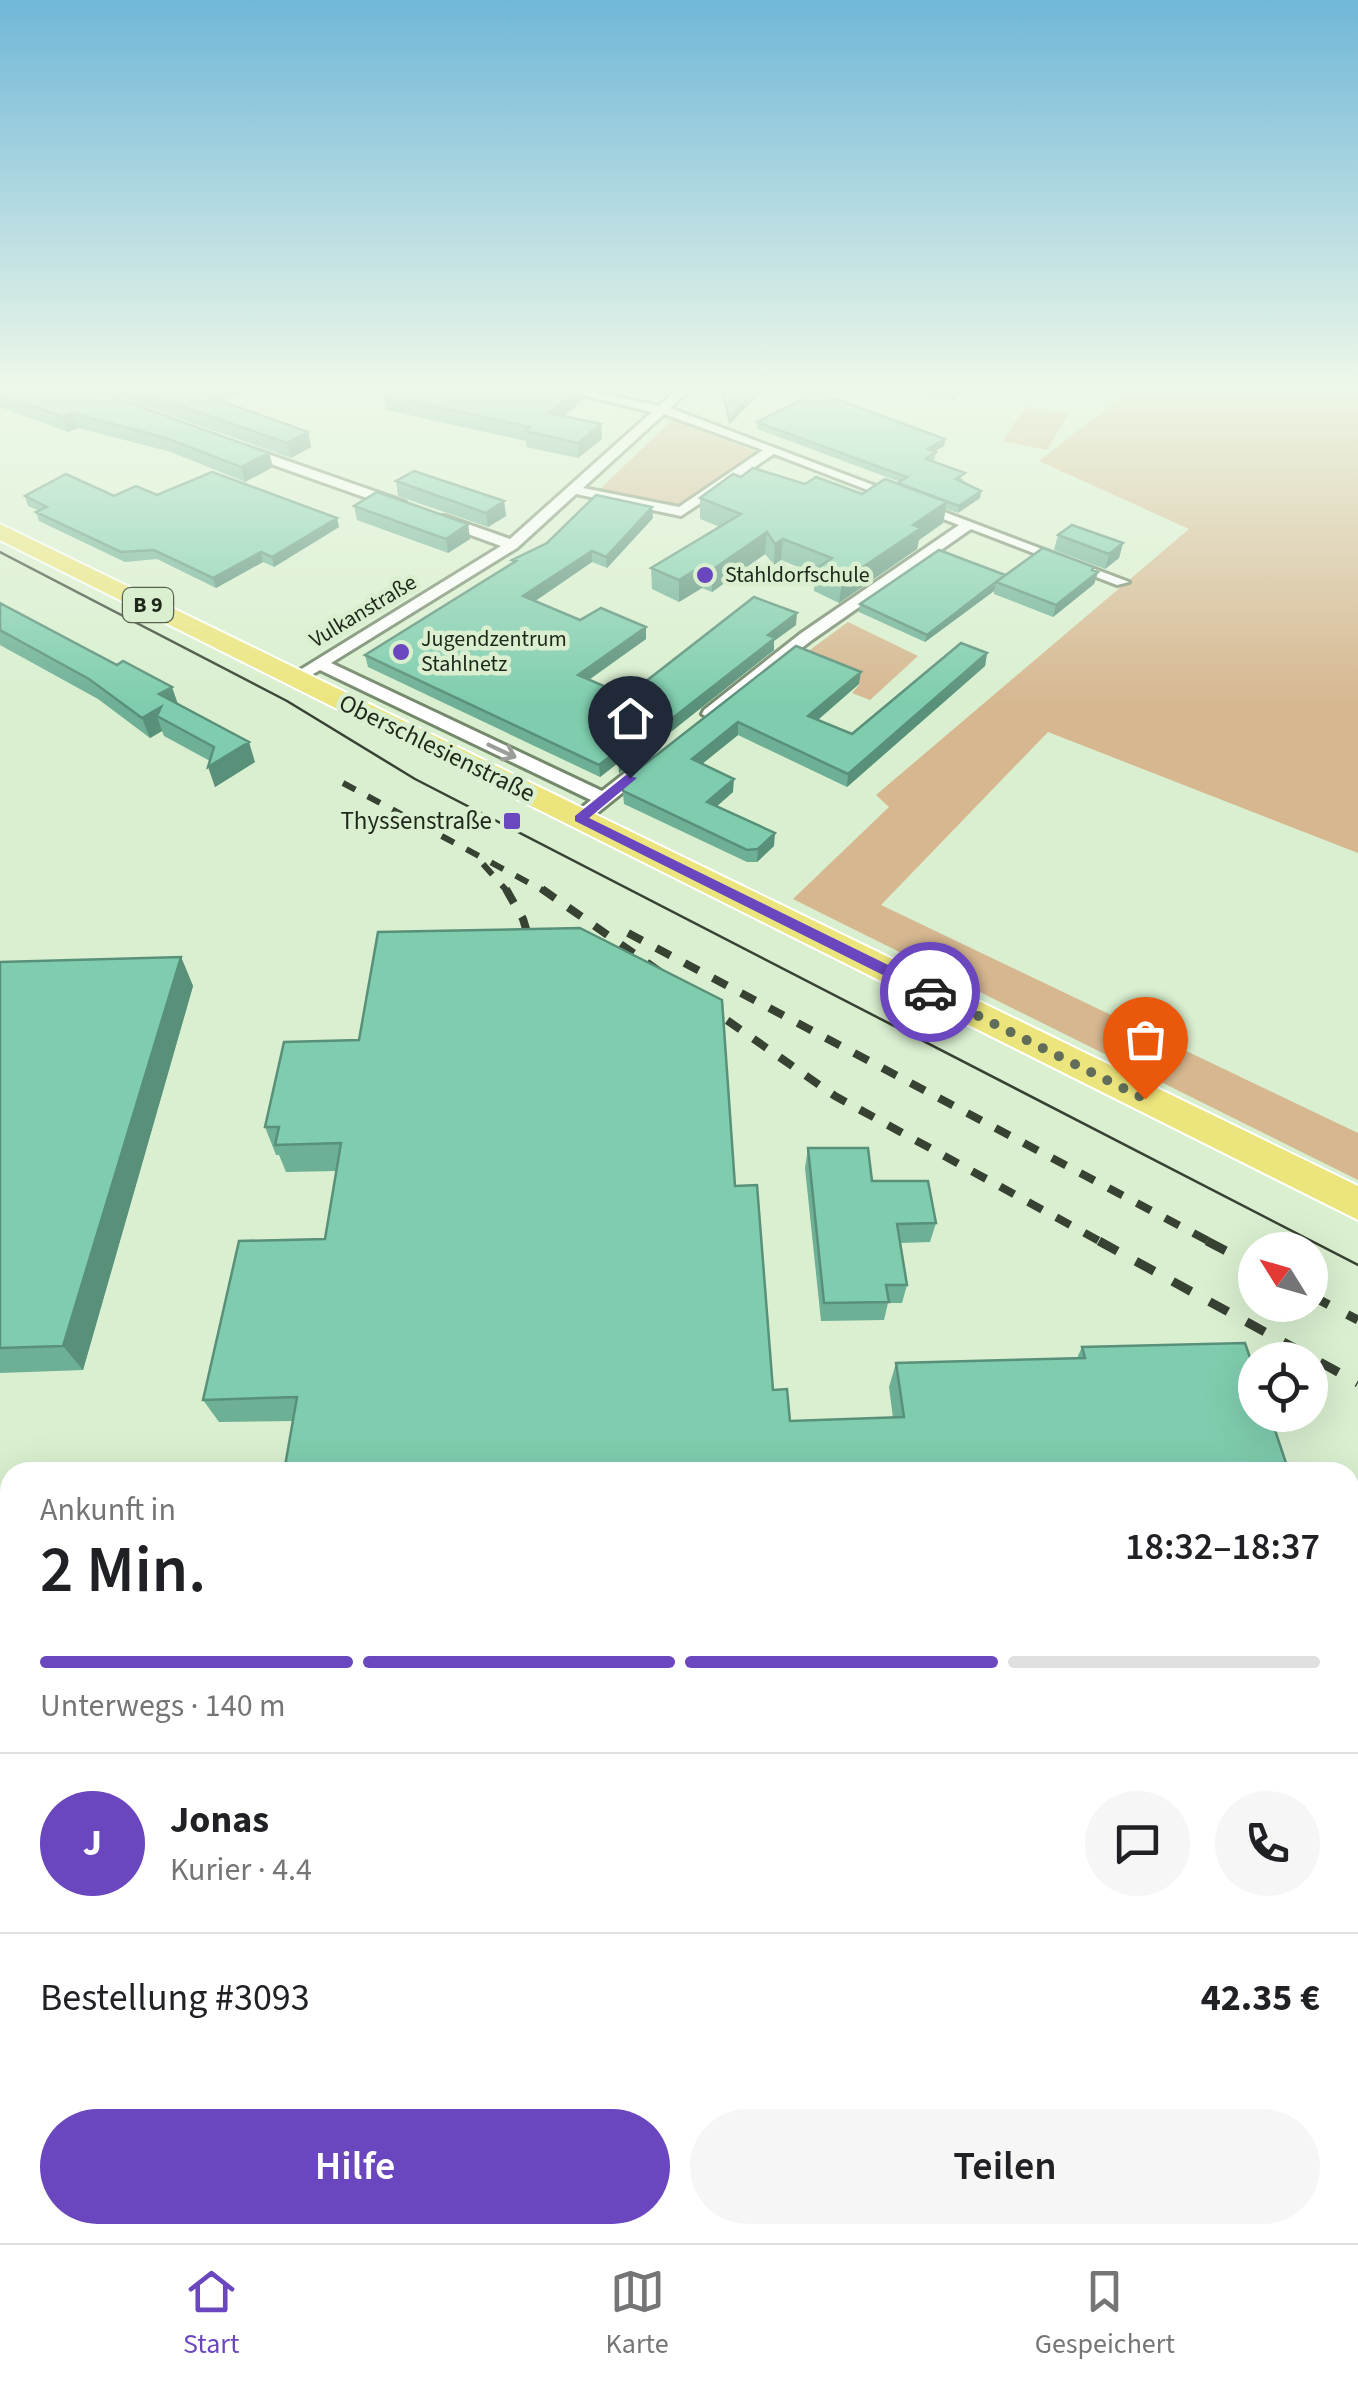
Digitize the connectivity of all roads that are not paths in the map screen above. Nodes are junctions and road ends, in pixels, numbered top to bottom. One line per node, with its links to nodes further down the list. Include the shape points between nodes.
1 (369, 495): 6 (street)
2 (569, 495): 10 (street, Vulkanstraße)
3 (597, 495): 4 (street, via 680,512)
4 (705, 495)
5 (893, 495): 8 (street)
6 (412, 510)
7 (430, 516): 10 (street)
8 (970, 524): 11 (street); 13 (street, via 806,637)
9 (0, 532): 12 (main road, Oberschlesienstraße / B 9)
10 (512, 545): 12 (street, Vulkanstraße)
11 (1122, 582)
12 (307, 670): 15 (main road, Oberschlesienstraße / B 9)
13 (691, 729)
14 (662, 752): 15 (street)
15 (592, 809): 16 (main road, Oberschlesienstraße / B 9)
16 (1358, 1204)

